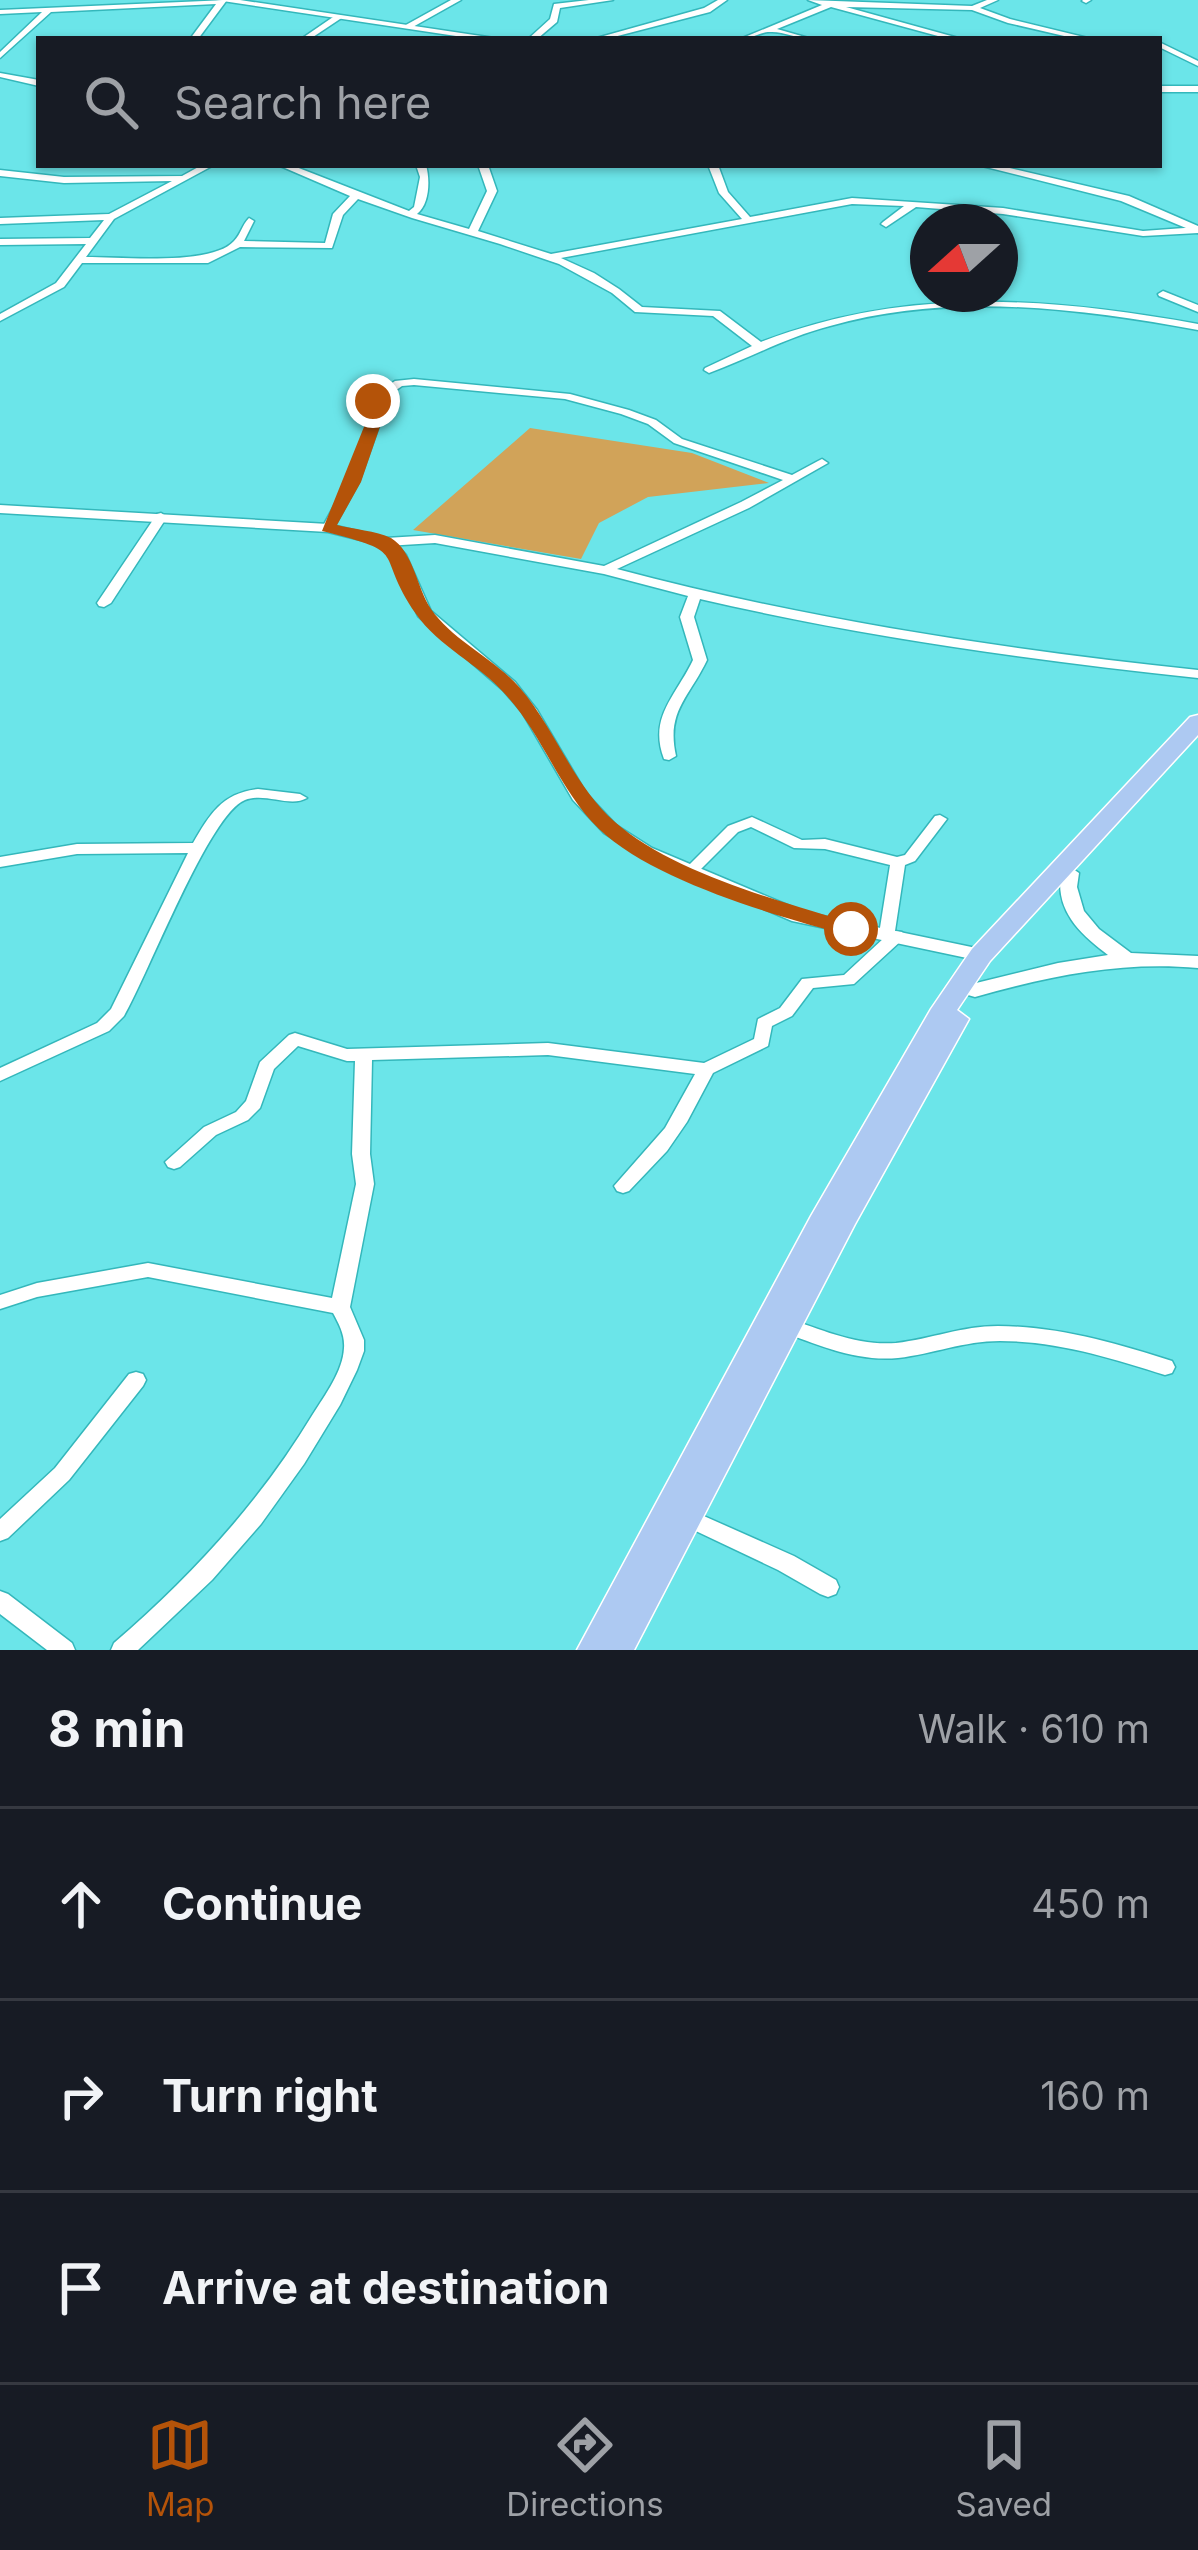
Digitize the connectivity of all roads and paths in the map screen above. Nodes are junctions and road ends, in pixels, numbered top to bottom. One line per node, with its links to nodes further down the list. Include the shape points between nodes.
1 (457, 0): 13 (street)
2 (610, 0): 7 (street)
3 (723, 0): 19 (street)
4 (812, 0): 8 (street)
5 (994, 0): 9 (street)
6 (221, 1): 10 (street); 12 (street); 15 (street)
7 (559, 3): 18 (street)
8 (832, 4): 9 (street); 14 (street); 22 (street)
9 (973, 8): 23 (street)
10 (50, 9): 11 (street); 25 (street)
11 (0, 12)
12 (339, 17): 13 (street); 16 (street)
13 (408, 26): 17 (street)
14 (767, 29): 20 (street); 21 (street)
15 (198, 36)
16 (310, 36)
17 (476, 36)
18 (535, 36)
19 (608, 36)
20 (751, 36)
21 (796, 36)
22 (947, 36)
23 (1075, 36)
24 (1162, 46): 26 (street)
25 (0, 56)
26 (1198, 64)
27 (0, 75): 28 (street)
28 (36, 82)
29 (1162, 88): 30 (street)
30 (1198, 89)
31 (203, 168): 38 (street)
32 (290, 168): 39 (street)
33 (423, 168): 42 (street, via 418,208)
34 (484, 168): 50 (street, via 492,190)
35 (714, 168): 45 (street)
36 (996, 168): 49 (street, via 1125,198)
37 (0, 173): 38 (street)
38 (182, 178): 44 (street)
39 (356, 195): 42 (street); 53 (street, via 338,214 329,246)
40 (914, 204): 45 (street, via 852,201)
41 (910, 207): 48 (street)
42 (410, 214): 50 (street)
43 (1018, 214): 49 (street, via 1121,235)
44 (111, 217): 47 (street); 51 (street)
45 (747, 219): 54 (street)
46 (249, 220): 53 (street)
47 (0, 221)
48 (886, 224)
49 (1198, 230)
50 (472, 233): 54 (street)
51 (89, 241): 52 (street); 55 (street)
52 (0, 242)
53 (238, 244): 55 (street, via 208,260)
54 (551, 257): 60 (street, via 639,310 716,313)
55 (78, 260): 58 (street, via 60,285)
56 (1163, 293): 57 (street)
57 (1198, 309)
58 (0, 318)
59 (1198, 327): 60 (street, via 1088,306 962,300 854,317)
60 (757, 344): 61 (street)
61 (709, 370)
62 (822, 463): 63 (street)
63 (794, 478): 66 (street, via 566,396 407,382 373,401 378,412); 68 (street)
64 (0, 509): 65 (street)
65 (161, 517): 66 (street); 70 (street)
66 (328, 528): 67 (street)
67 (386, 542): 68 (street, via 434,539); 80 (street, via 424,613 519,698 579,796 610,829)
68 (605, 570): 69 (street)
69 (694, 596): 71 (street); 74 (street, via 687,617 700,660 662,727)
70 (104, 603)
71 (1198, 674)
72 (1198, 722): 83 (main road)
73 (1198, 742): 81 (main road)
74 (669, 756)
75 (300, 798): 77 (street, via 231,800)
76 (940, 819): 79 (street, via 910,859)
77 (199, 848): 78 (street, via 77,849); 89 (street, via 118,1012 103,1027)
78 (0, 862)
79 (898, 862): 80 (street, via 800,845 752,821); 82 (street)
80 (690, 872): 82 (street, via 799,916)
81 (1070, 873): 84 (street, via 1075,914); 86 (main road)
82 (891, 935): 83 (street); 88 (street, via 848,980 808,983 787,1012 764,1023 762,1042)
83 (981, 956): 103 (main road, via 904,1073)
84 (1126, 958): 85 (street); 86 (street)
85 (1198, 962)
86 (975, 990): 94 (main road)
87 (364, 1053): 88 (street, via 548,1048); 90 (street, via 295,1039 266,1066 254,1104); 93 (street, via 365,1184)
88 (706, 1069): 91 (street, via 682,1121)
89 (0, 1075)
90 (174, 1162)
91 (623, 1186)
92 (0, 1302): 93 (street, via 148,1270)
93 (340, 1307): 102 (street, via 355,1348 279,1490 204,1577)
94 (788, 1326): 95 (street, via 887,1351 976,1334 1048,1338); 97 (main road)
95 (1165, 1367)
96 (136, 1380): 98 (street, via 62,1474)
97 (688, 1518): 99 (street); 104 (main road)
98 (0, 1532)
99 (828, 1587)
100 (0, 1601): 101 (street)
101 (64, 1650)
102 (122, 1650)
103 (595, 1650)
104 (615, 1650)

